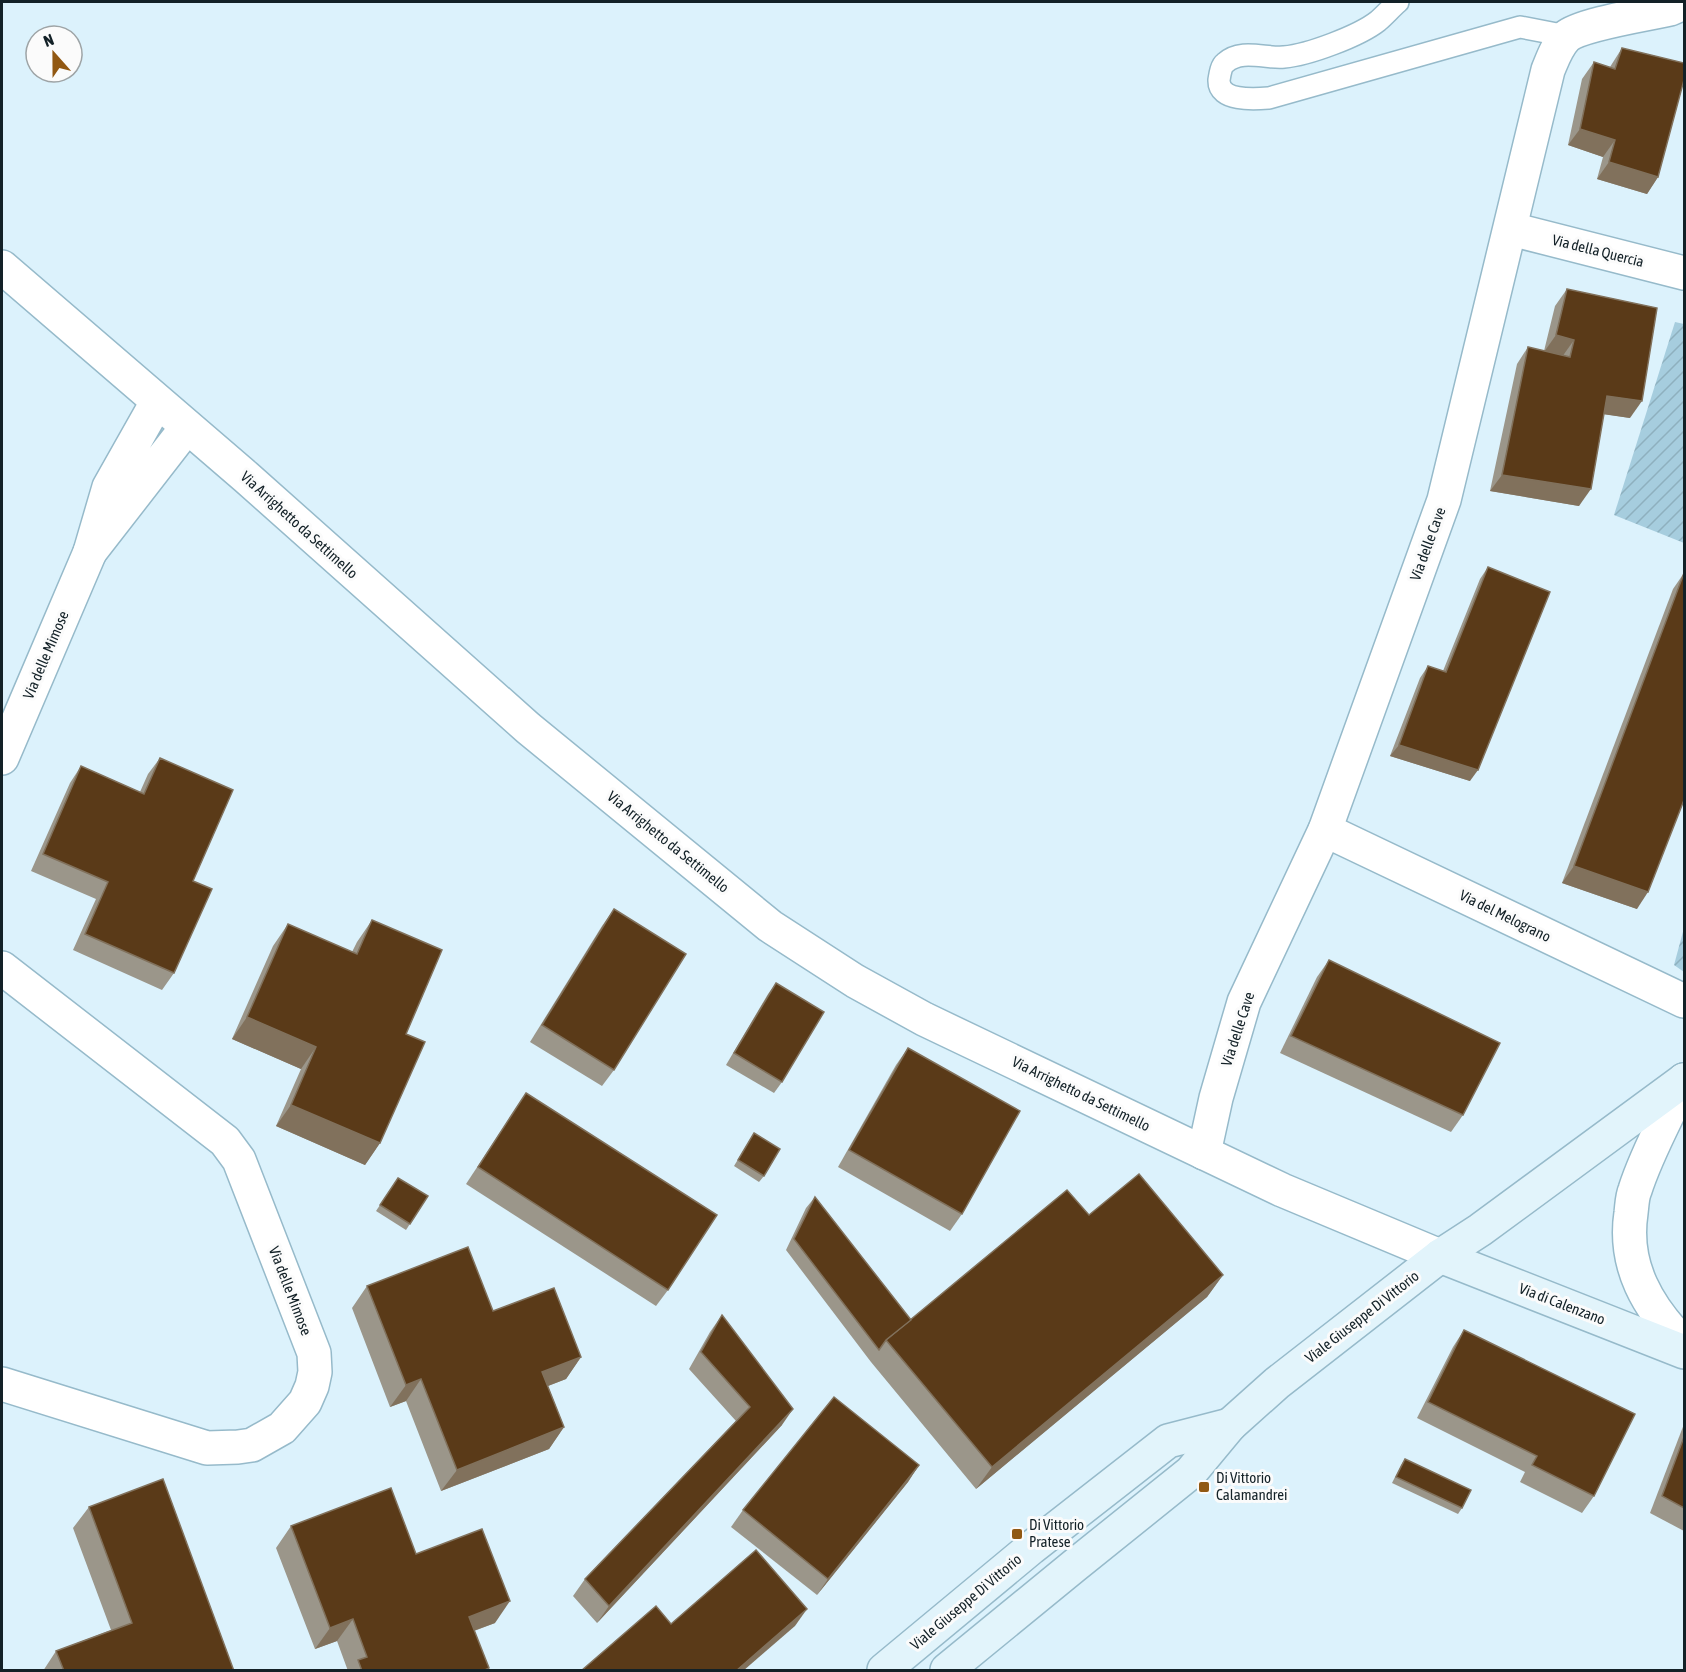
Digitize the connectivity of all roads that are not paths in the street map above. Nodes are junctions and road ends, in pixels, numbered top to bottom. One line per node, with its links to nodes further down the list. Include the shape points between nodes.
1 (1398, 2): 3 (lane, via 1377,22 1338,42 1282,58 1239,56 1225,63 1219,84 1225,93 1238,98 1269,98 1520,27)
2 (1684, 3): 3 (street, via 1581,28)
3 (1567, 36): 4 (street, Via delle Cave, via 1548,70)
4 (1511, 229): 6 (street, Via della Quercia); 11 (street, Via delle Cave, via 1444,500)
5 (2, 267): 7 (street, Via Arrighetto da Settimello)
6 (1684, 273)
7 (158, 402): 8 (street, Via Arrighetto da Settimello); 9 (street, Via delle Mimose, via 109,487)
8 (187, 427): 9 (street, Via delle Mimose); 15 (street, Via Arrighetto da Settimello, via 528,728 770,926 855,981 924,1019)
9 (90, 552): 10 (street, Via delle Mimose)
10 (2, 758)
11 (1325, 830): 13 (street, Via del Melograno); 15 (street, Via delle Cave, via 1244,1002)
12 (2, 968): 19 (street, Via delle Mimose, via 225,1141 239,1160 314,1353 315,1372 305,1402 282,1428 252,1445 207,1449)
13 (1684, 1001)
14 (1684, 1080): 16 (main road, Viale Giuseppe Di Vittorio); 17 (street, via 1634,1191 1629,1224 1631,1255 1641,1287 1660,1318)
15 (1204, 1153): 16 (street, Via Arrighetto da Settimello)
16 (1440, 1256): 18 (main road, Via di Calenzano); 20 (main road, Viale Giuseppe Di Vittorio, via 1277,1383)
17 (1684, 1344)
18 (1684, 1352)
19 (2, 1384)
20 (1230, 1425): 21 (main road, Viale Giuseppe Di Vittorio, via 1168,1441 1030,1548); 22 (main road, Viale Giuseppe Di Vittorio, via 1191,1472)
21 (884, 1671)
22 (947, 1671)

